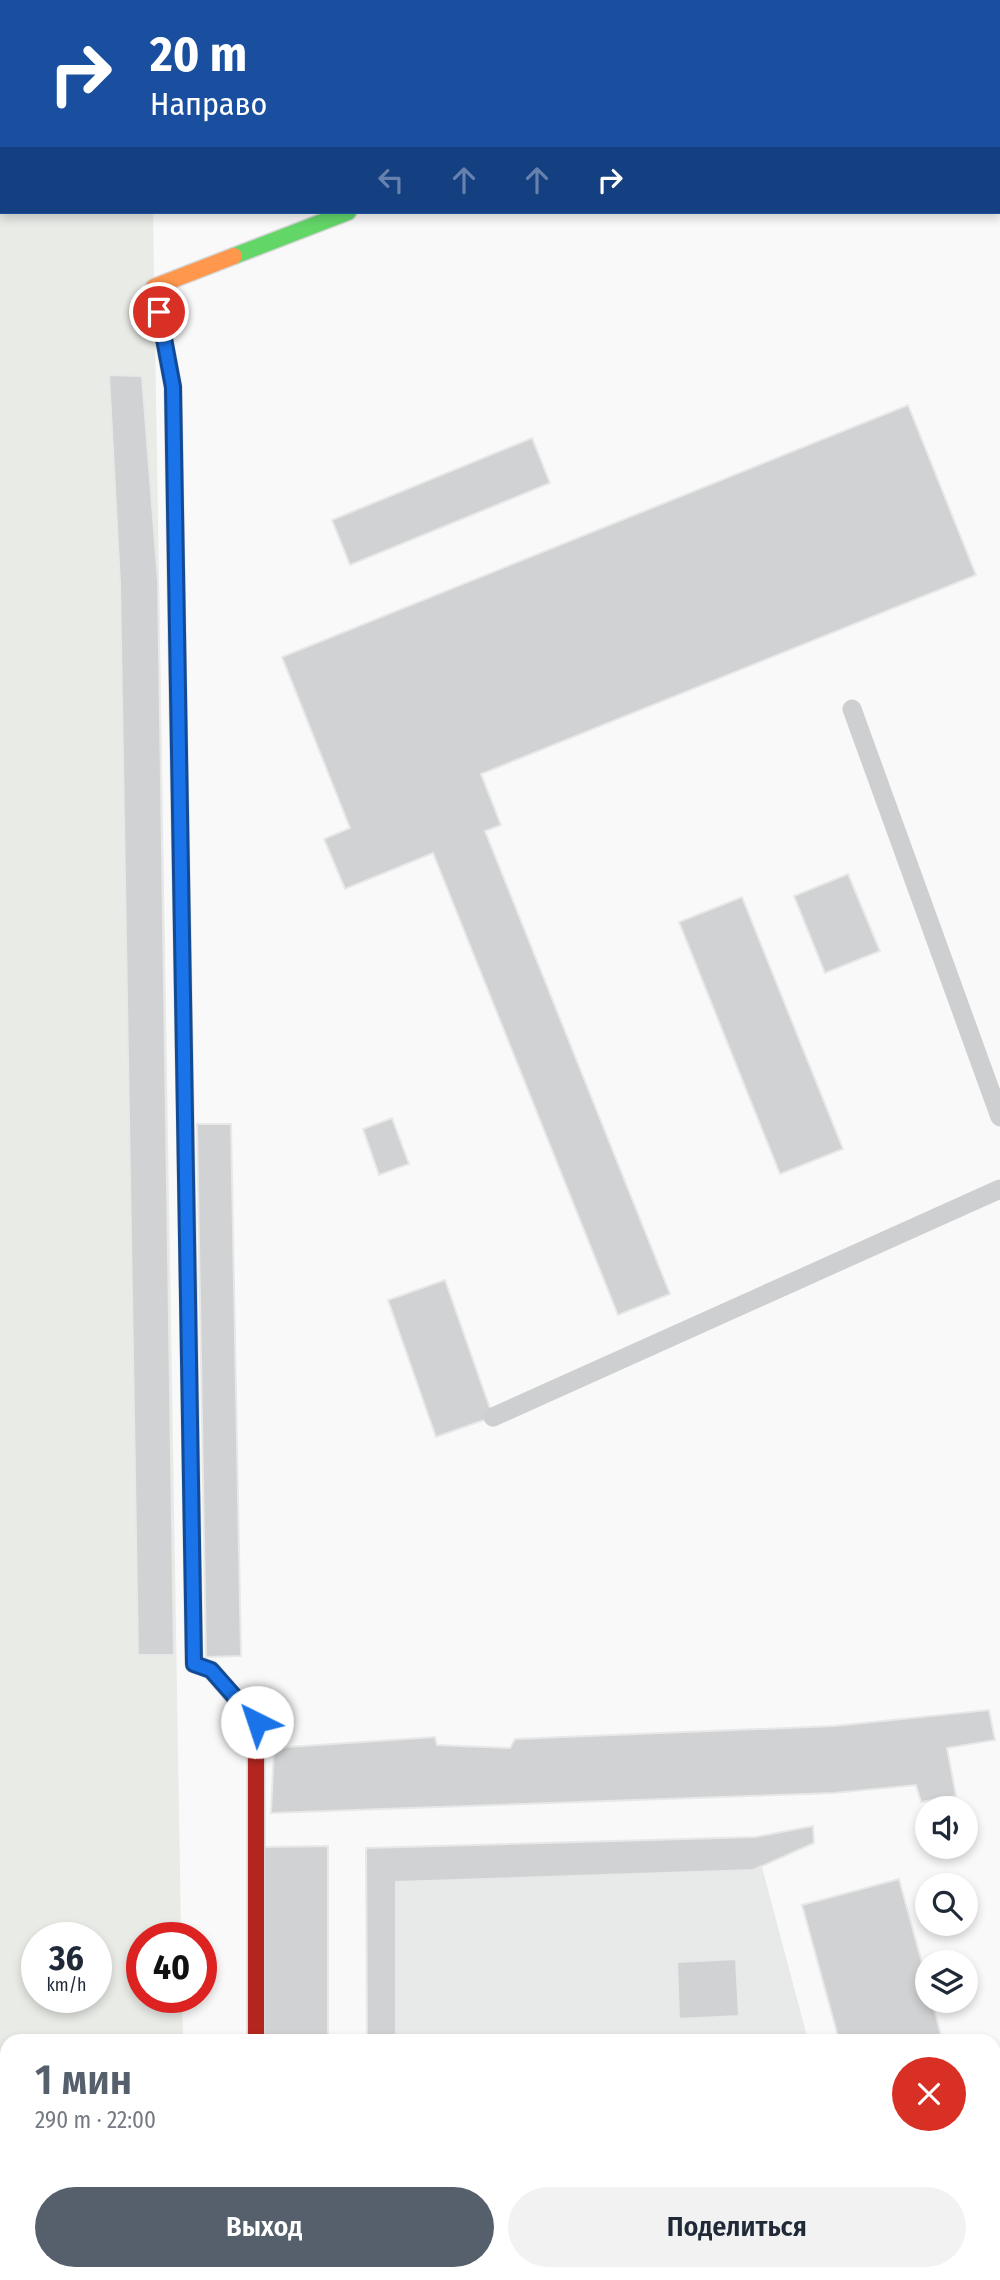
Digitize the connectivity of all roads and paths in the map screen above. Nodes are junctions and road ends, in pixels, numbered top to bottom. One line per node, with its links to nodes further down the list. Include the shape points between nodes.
1 (343, 214): 6 (street, via 154,287 173,387 194,1664 211,1670 257,1722)
2 (852, 709): 3 (lane)
3 (1000, 1117)
4 (1000, 1189): 5 (lane)
5 (493, 1417)
6 (256, 2034)

